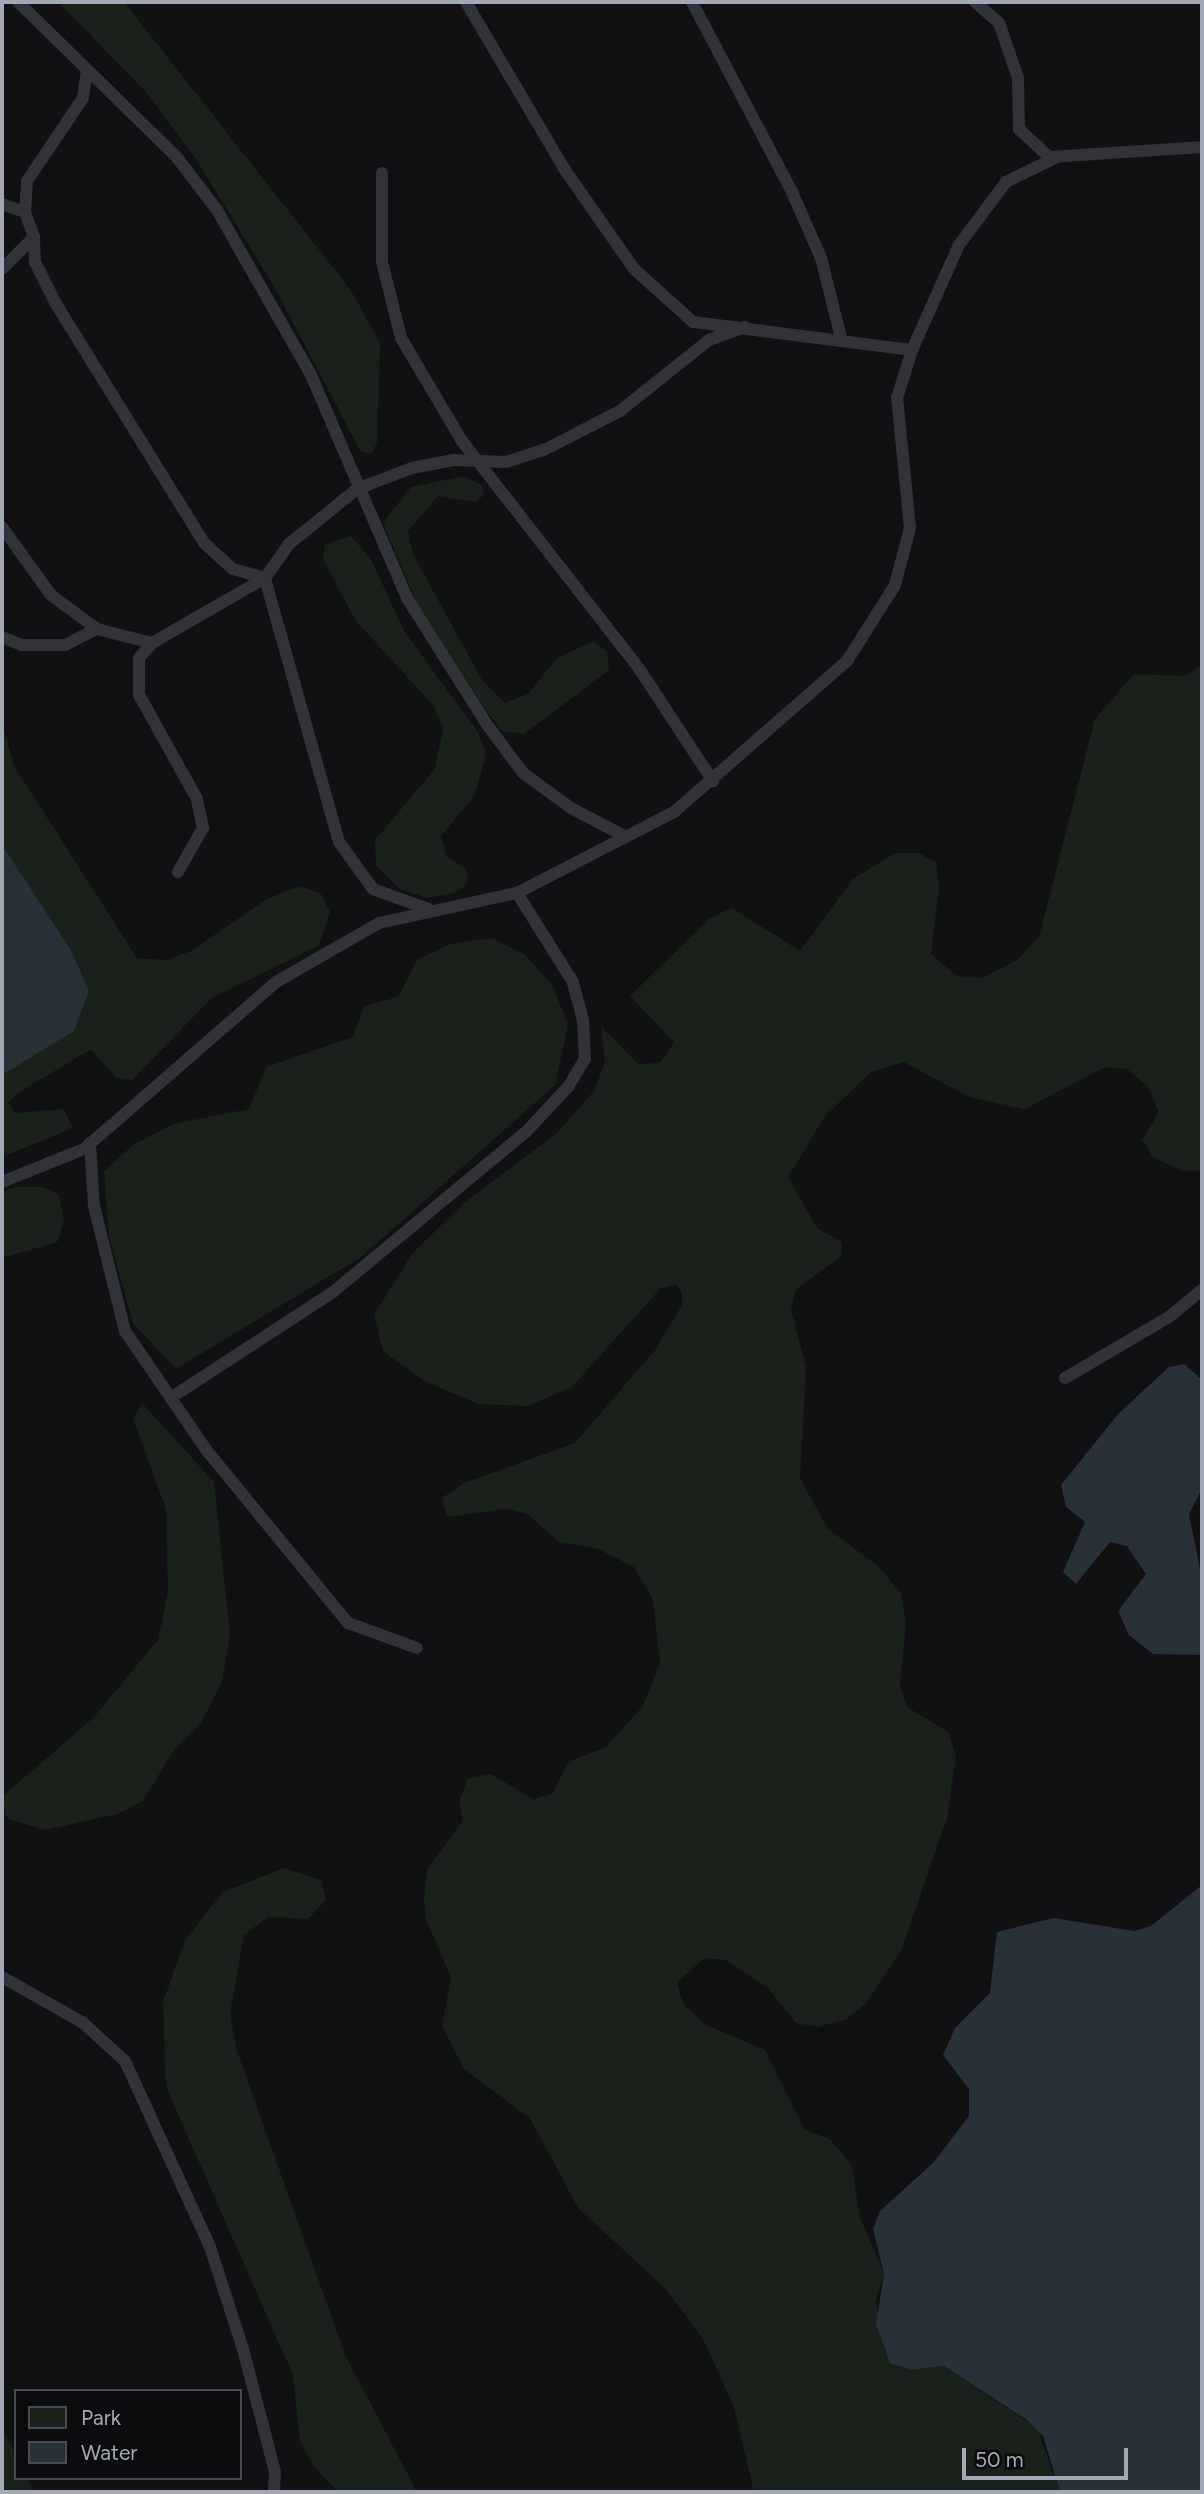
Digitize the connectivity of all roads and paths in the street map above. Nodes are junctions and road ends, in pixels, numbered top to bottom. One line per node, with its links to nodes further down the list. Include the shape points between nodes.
1 (18, 2): 6 (lane)
2 (466, 2): 14 (lane, via 565,170 634,269 693,322)
3 (692, 2): 15 (lane, via 792,192 821,258)
4 (975, 2): 5 (lane)
5 (988, 8): 8 (lane, via 1018,78 1019,129 1049,157)
6 (87, 71): 11 (lane, via 83,98 27,181); 18 (lane, via 175,155 217,210 311,374)
7 (1199, 146): 8 (lane)
8 (1057, 156): 16 (lane, via 1006,182 959,245)
9 (382, 173): 17 (lane, via 382,262 401,338)
10 (2, 204): 11 (lane)
11 (25, 212): 12 (lane)
12 (34, 237): 13 (lane); 20 (lane, via 35,262 56,304 204,543 233,569)
13 (2, 269)
14 (745, 327): 15 (lane); 17 (lane, via 709,340 620,411 546,449 506,462)
15 (841, 338): 16 (lane)
16 (912, 350): 24 (lane, via 897,398 910,528 895,586 847,661)
17 (479, 460): 18 (lane, via 412,468); 24 (lane, via 640,670)
18 (357, 489): 20 (lane, via 289,544); 25 (lane, via 444,665 523,773 571,808)
19 (2, 527): 21 (lane, via 51,595)
20 (265, 578): 23 (lane); 28 (lane, via 340,842 373,889)
21 (97, 629): 22 (lane, via 65,645 22,645); 23 (lane)
22 (2, 637)
23 (152, 643): 26 (lane, via 135,673 139,695 197,799 203,828)
24 (713, 780): 25 (lane, via 674,812)
25 (626, 837): 27 (lane)
26 (178, 872)
27 (517, 893): 28 (lane); 33 (lane, via 573,982 583,1020 585,1059 568,1087 526,1132 333,1292)
28 (433, 911): 29 (lane, via 379,923 276,982)
29 (90, 1143): 30 (lane); 33 (lane, via 94,1206 125,1331)
30 (2, 1182)
31 (1202, 1290): 32 (lane, via 1169,1317)
32 (1065, 1378)
33 (172, 1397): 34 (lane, via 208,1452 348,1623)
34 (417, 1648)
35 (2, 1977): 36 (lane, via 82,2022 125,2061 210,2247 262,2423)
36 (274, 2492)

